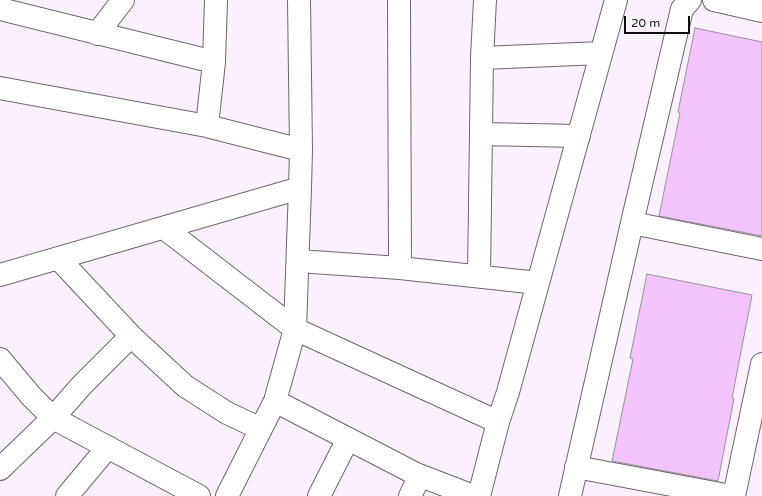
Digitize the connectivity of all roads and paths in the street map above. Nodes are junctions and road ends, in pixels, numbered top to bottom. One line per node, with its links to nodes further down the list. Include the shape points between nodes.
1 (123, 0): 11 (street)
2 (216, 0): 14 (street)
3 (299, 0): 19 (street)
4 (399, 0): 26 (street)
5 (485, 0): 13 (street)
6 (616, 0): 12 (street)
7 (690, 0): 21 (street, via 682,9)
8 (714, 0): 10 (street)
9 (0, 9): 11 (street)
10 (762, 11)
11 (97, 34): 14 (street)
12 (602, 53): 13 (street); 18 (street)
13 (482, 58): 17 (street)
14 (214, 62): 16 (street)
15 (0, 88): 16 (street)
16 (207, 126): 19 (street)
17 (481, 134): 18 (street); 28 (street)
18 (579, 136): 29 (street)
19 (301, 150): 20 (street)
20 (300, 188): 22 (street); 25 (street)
21 (632, 223): 23 (street); 40 (street)
22 (164, 228): 24 (street); 30 (street)
23 (762, 249)
24 (59, 259): 27 (street); 31 (street)
25 (298, 260): 26 (street); 30 (street)
26 (400, 268): 28 (street)
27 (0, 275)
28 (479, 276): 29 (street)
29 (538, 283): 36 (street)
30 (295, 329): 34 (street); 36 (street)
31 (131, 336): 35 (street); 37 (street, via 185,386 227,413)
32 (0, 359): 35 (street)
33 (762, 364): 51 (street)
34 (275, 401): 37 (street); 38 (street)
35 (53, 418): 39 (street); 41 (street)
36 (498, 422): 49 (street)
37 (261, 429): 45 (street)
38 (348, 439): 42 (street); 46 (street)
39 (108, 447): 43 (street); 44 (street)
40 (576, 466): 50 (street); 51 (street)
41 (0, 469)
42 (420, 476): 47 (street); 48 (street)
43 (67, 496)
44 (199, 496)
45 (227, 496)
46 (319, 496)
47 (410, 496)
48 (473, 496)
49 (480, 496)
50 (570, 496)
51 (732, 496)

